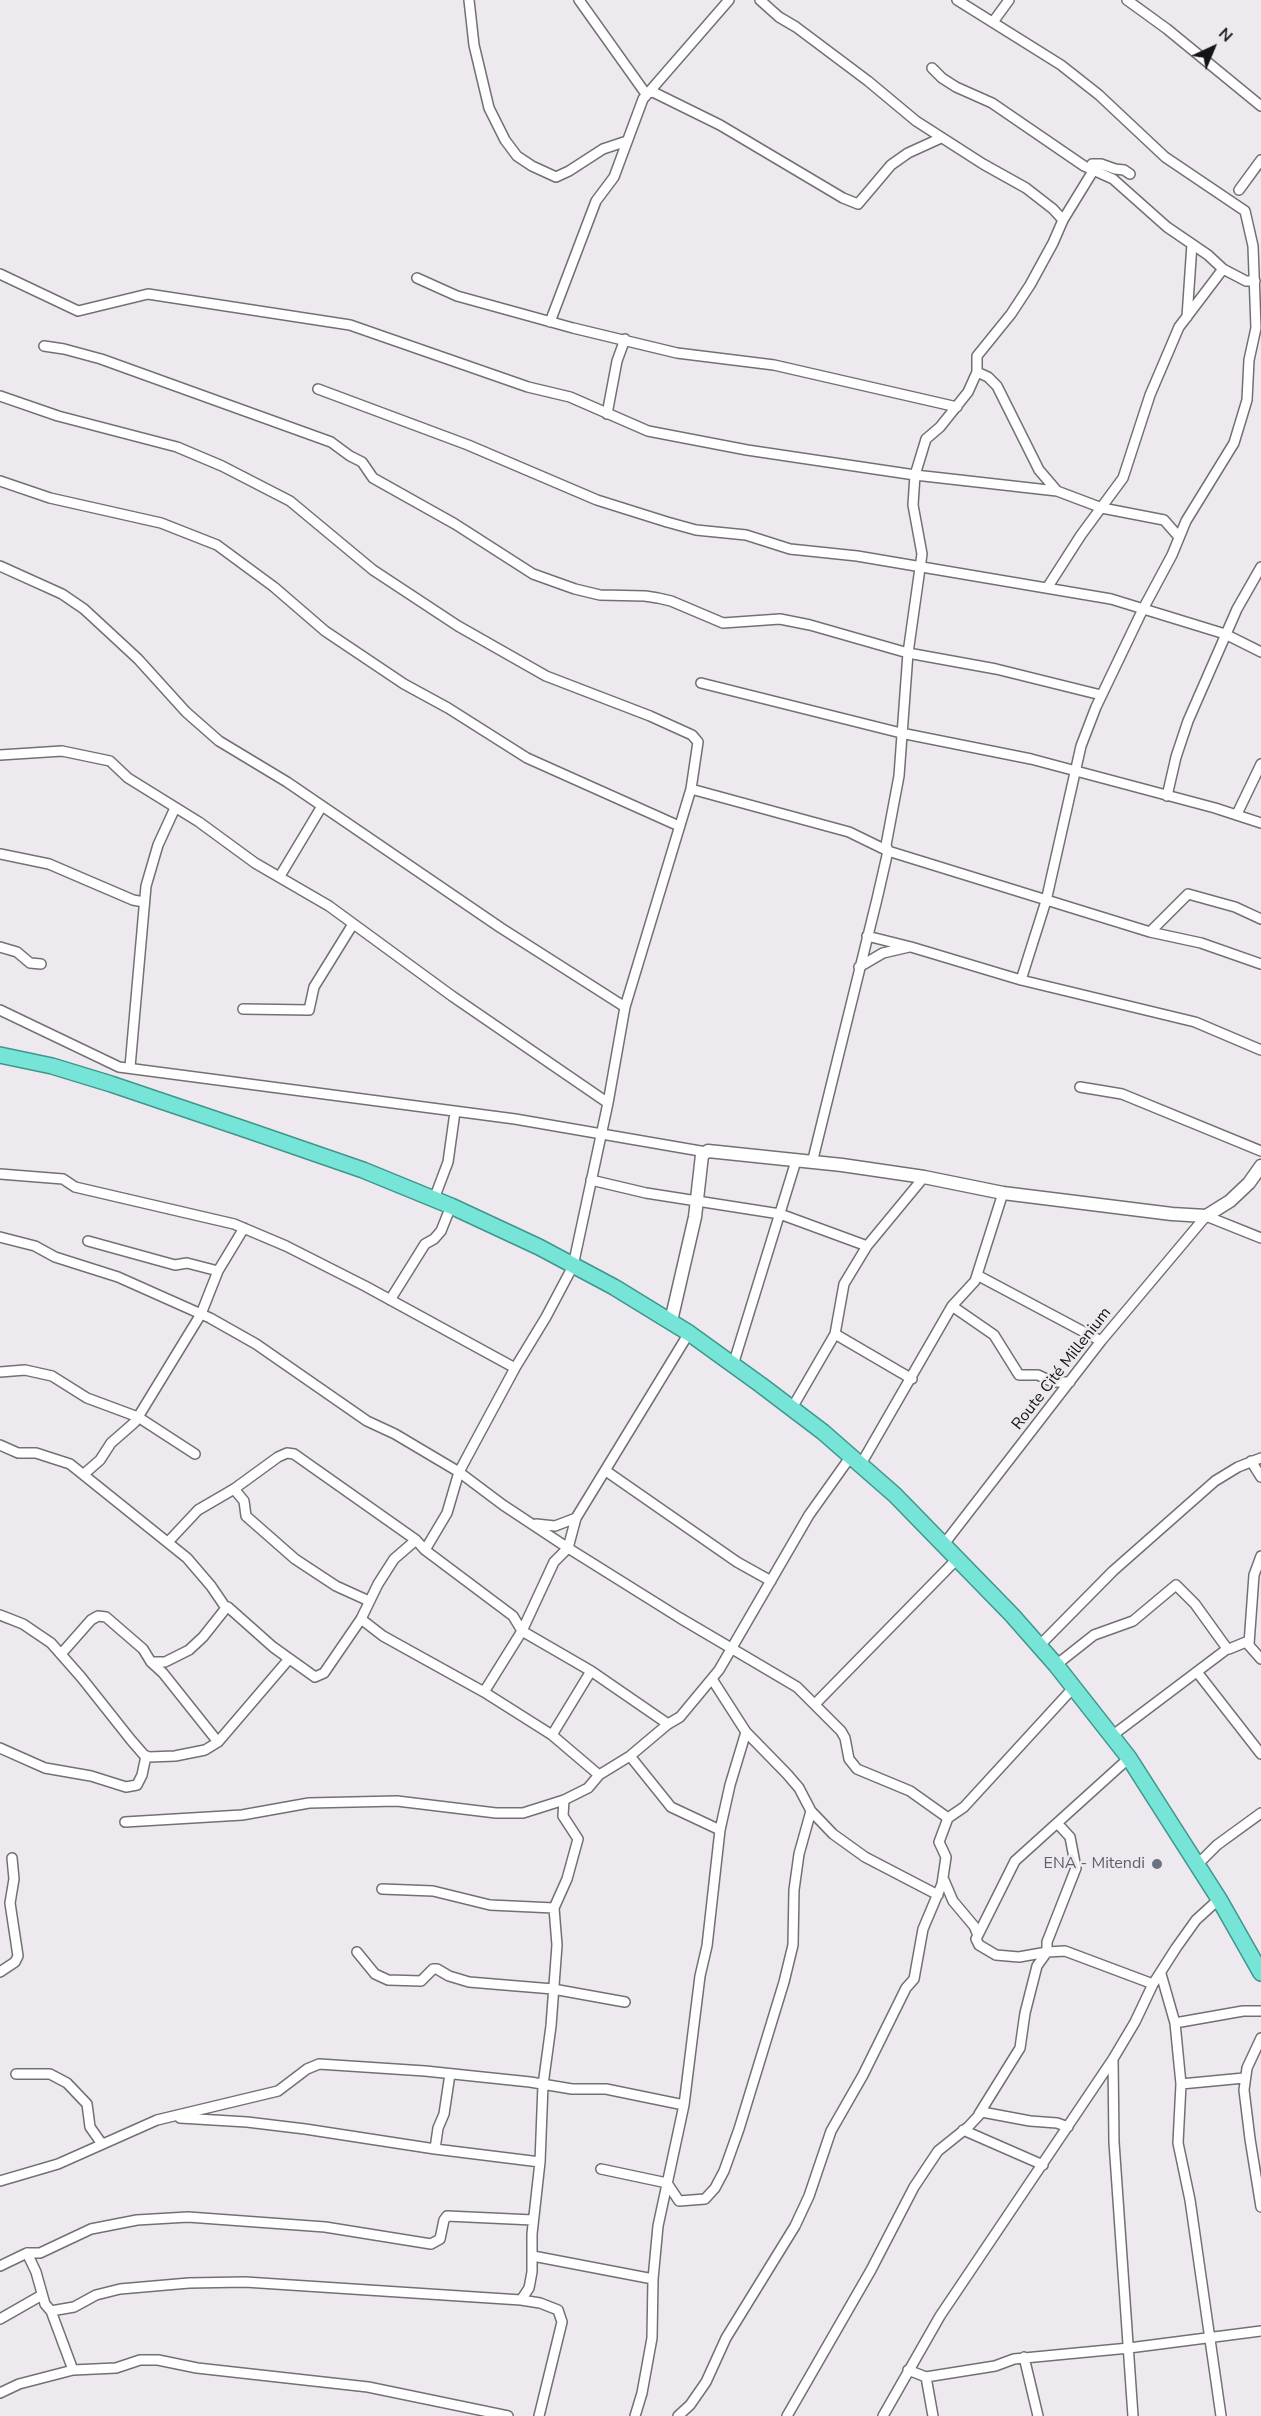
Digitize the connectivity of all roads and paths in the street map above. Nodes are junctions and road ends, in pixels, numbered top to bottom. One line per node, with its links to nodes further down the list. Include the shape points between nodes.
1 (469, 0): 13 (street, via 474,45 489,108 518,156 556,177 603,149)
2 (579, 0): 10 (street)
3 (729, 0): 10 (street)
4 (760, 0): 12 (street)
5 (957, 0): 8 (street)
6 (1009, 0): 8 (street)
7 (1127, 0): 11 (street)
8 (993, 22): 18 (street, via 1061,65 1165,157)
9 (932, 68): 15 (street, via 956,87 992,103)
10 (646, 94): 12 (street, via 653,92 720,125 858,204 891,165); 13 (street)
11 (1261, 106)
12 (940, 138): 20 (street, via 1026,188)
13 (627, 141): 27 (street, via 614,177 596,201)
14 (1261, 160): 17 (street)
15 (1093, 171): 16 (street, via 1092,164 1101,164); 20 (street); 21 (street, via 1122,186)
16 (1130, 174)
17 (1239, 190): 18 (street); 19 (street)
18 (1214, 191): 19 (street)
19 (1245, 211): 25 (street)
20 (1063, 220): 30 (street, via 1030,285 977,356)
21 (1192, 244): 22 (street); 26 (street)
22 (1223, 269): 25 (street, via 1246,281); 26 (street)
23 (0, 274): 34 (street, via 78,311 148,294 350,325 528,387 570,397)
24 (417, 278): 27 (street, via 457,296)
25 (1255, 281): 39 (street, via 1256,328 1247,400 1234,443)
26 (1187, 317): 38 (street, via 1150,395 1123,478)
27 (550, 322): 28 (street)
28 (625, 339): 33 (street, via 677,353 774,365); 34 (street)
29 (44, 346): 47 (street, via 101,359 330,442 362,462 373,478 533,574 575,589 671,601 723,623 780,619)
30 (977, 372): 33 (street); 37 (street, via 997,386 1040,470)
31 (318, 389): 42 (street, via 468,445 597,500 668,522 696,530 746,535 790,549)
32 (0, 396): 54 (street, via 58,416 177,447 290,501 374,570 458,626 546,676 692,735 698,742)
33 (957, 407): 35 (street, via 926,439)
34 (607, 414): 35 (street, via 658,433)
35 (915, 475): 37 (street); 42 (street, via 913,505 921,541)
36 (0, 481): 60 (street, via 50,498 161,524 217,545 325,631 404,684 527,758)
37 (1057, 491): 38 (street)
38 (1102, 508): 39 (street, via 1164,520); 43 (street)
39 (1179, 537): 44 (street)
40 (0, 567): 56 (street, via 72,600 138,659 203,728)
41 (1261, 567): 45 (street)
42 (921, 568): 43 (street); 47 (street)
43 (1047, 588): 44 (street)
44 (1143, 609): 45 (street); 49 (street)
45 (1225, 633): 46 (street); 55 (street, via 1180,743)
46 (1261, 652)
47 (908, 653): 49 (street, via 996,669); 50 (street)
48 (701, 684): 50 (street)
49 (1101, 695): 53 (street)
50 (901, 733): 53 (street); 61 (street)
51 (0, 755): 57 (street, via 62,751 110,761 128,778)
52 (1261, 764): 58 (street)
53 (1077, 771): 55 (street); 64 (street)
54 (691, 789): 60 (street); 61 (street, via 849,832)
55 (1167, 796): 58 (street)
56 (322, 806): 63 (street); 76 (street, via 501,928)
57 (176, 808): 63 (street); 65 (street, via 158,845)
58 (1237, 814): 59 (street)
59 (1261, 823)
60 (680, 826): 76 (street)
61 (888, 851): 64 (street); 69 (street)
62 (0, 854): 65 (street, via 49,864)
63 (280, 876): 67 (street)
64 (1046, 901): 68 (street); 75 (street)
65 (144, 902): 82 (street)
66 (1261, 919): 68 (street, via 1188,894)
67 (353, 924): 77 (street, via 314,987 309,1010); 85 (street)
68 (1150, 932): 73 (street, via 1201,943)
69 (867, 936): 71 (street); 74 (street)
70 (0, 947): 72 (street, via 17,952 30,963)
71 (911, 947): 74 (street, via 883,953); 75 (street)
72 (41, 964)
73 (1261, 964)
74 (859, 967): 91 (street)
75 (1021, 980): 79 (street, via 1195,1022)
76 (626, 1006): 85 (street)
77 (243, 1009)
78 (0, 1010): 81 (street)
79 (1261, 1050)
80 (0, 1055): 83 (highway)
81 (119, 1067): 82 (street); 83 (street)
82 (130, 1067): 86 (street)
83 (111, 1084): 97 (highway, via 325,1157)
84 (1080, 1087): 88 (street, via 1122,1094)
85 (608, 1103): 87 (street)
86 (455, 1112): 87 (street); 97 (street, via 448,1162)
87 (601, 1135): 89 (street); 95 (street)
88 (1261, 1151)
89 (706, 1152): 90 (street); 98 (street, via 702,1155)
90 (796, 1161): 91 (street); 100 (street)
91 (812, 1163): 94 (street)
92 (1261, 1166): 101 (street, via 1230,1201)
93 (0, 1174): 102 (street, via 63,1179 75,1187)
94 (924, 1177): 96 (street); 106 (street)
95 (591, 1180): 98 (street); 107 (street)
96 (1003, 1193): 101 (street); 109 (street)
97 (434, 1199): 99 (highway)
98 (697, 1200): 100 (street); 113 (street)
99 (451, 1206): 107 (highway); 110 (street, via 441,1231 425,1245)
100 (780, 1214): 106 (street); 117 (street)
101 (1206, 1216): 104 (street); 116 (street, Route Cité Millenium)
102 (244, 1228): 108 (street); 110 (street)
103 (0, 1237): 112 (street, via 118,1277)
104 (1261, 1238)
105 (88, 1241): 108 (street, via 175,1265 187,1263)
106 (867, 1246): 115 (street, via 844,1284)
107 (573, 1266): 113 (highway); 118 (street)
108 (218, 1271): 112 (street)
109 (977, 1275): 111 (street); 116 (street)
110 (390, 1300): 118 (street)
111 (952, 1306): 120 (street); 121 (street, via 994,1335 1019,1375)
112 (201, 1314): 123 (street); 129 (street, via 256,1344 367,1421)
113 (671, 1321): 114 (highway)
114 (689, 1333): 117 (highway); 128 (street)
115 (835, 1334): 120 (street); 122 (street)
116 (1101, 1341): 121 (street, Route Cité Millenium)
117 (733, 1365): 122 (highway)
118 (515, 1368): 129 (street)
119 (0, 1372): 123 (street, via 24,1370 45,1374 87,1398)
120 (912, 1379): 126 (street)
121 (1070, 1382): 137 (street, Route Cité Millenium)
122 (792, 1408): 126 (highway)
123 (138, 1417): 125 (street); 130 (street)
124 (0, 1444): 130 (street, via 18,1454 36,1453 61,1459)
125 (195, 1454)
126 (856, 1460): 137 (highway); 142 (street, via 813,1509)
127 (1256, 1460): 131 (street); 149 (street, via 1227,1472 1193,1499 1113,1571)
128 (606, 1471): 133 (street); 142 (street, via 737,1562)
129 (459, 1472): 134 (street); 139 (street, via 447,1513)
130 (84, 1474): 136 (street)
131 (1261, 1477)
132 (234, 1489): 135 (street, via 278,1456 294,1454); 136 (street, via 198,1510); 143 (street, via 244,1501 246,1516 295,1559 336,1586)
133 (576, 1518): 134 (street, via 555,1526); 138 (street)
134 (529, 1522): 138 (street)
135 (417, 1540): 139 (street); 143 (street, via 394,1559)
136 (168, 1542): 144 (street, via 199,1571)
137 (944, 1544): 141 (highway)
138 (568, 1548): 147 (street, via 554,1562); 151 (street)
139 (425, 1550): 147 (street, via 513,1616)
140 (1261, 1556): 148 (street, via 1254,1575)
141 (958, 1558): 149 (highway); 162 (street)
142 (771, 1581): 151 (street)
143 (369, 1601): 146 (street)
144 (226, 1608): 153 (street); 155 (street, via 189,1650 165,1662)
145 (0, 1615): 152 (street, via 36,1632)
146 (361, 1619): 153 (street, via 320,1676 313,1676); 161 (street, via 405,1650)
147 (522, 1631): 157 (street); 161 (street)
148 (1249, 1644): 150 (street, via 1243,1642); 154 (street)
149 (1039, 1646): 156 (highway)
150 (1227, 1648): 156 (street, via 1176,1585 1133,1621 1094,1635); 158 (street)
151 (733, 1649): 159 (street); 162 (street, via 787,1680)
152 (61, 1654): 155 (street, via 91,1620 102,1616 122,1628); 170 (street)
153 (289, 1659): 167 (street)
154 (1261, 1659)
155 (151, 1662): 167 (street)
156 (1056, 1665): 160 (highway)
157 (591, 1671): 163 (street); 165 (street)
158 (1197, 1672): 166 (street); 169 (street)
159 (712, 1679): 163 (street, via 680,1717); 164 (street)
160 (1074, 1687): 166 (highway); 177 (street, via 964,1807)
161 (484, 1692): 165 (street)
162 (816, 1703): 177 (street, via 841,1731 849,1760 857,1769 910,1791)
163 (668, 1724): 171 (street)
164 (746, 1732): 175 (street, via 799,1788); 180 (street)
165 (552, 1735): 173 (street)
166 (1113, 1735): 172 (highway)
167 (218, 1742): 170 (street, via 205,1750 175,1756)
168 (0, 1748): 170 (street, via 38,1766 126,1787 137,1785)
169 (1261, 1754)
170 (146, 1756)
171 (630, 1756): 173 (street); 180 (street, via 671,1807)
172 (1129, 1758): 179 (street); 182 (highway)
173 (600, 1775): 174 (street, via 588,1788)
174 (564, 1800): 178 (street, via 511,1814 397,1801 309,1803 242,1815); 187 (street, via 563,1816 578,1839)
175 (811, 1811): 185 (street, via 833,1834 865,1857); 217 (street, via 794,1890 793,1945 770,2034 724,2171 710,2196 698,2201 679,2201)
176 (1261, 1813): 182 (street, via 1216,1845)
177 (948, 1818): 183 (street, via 939,1842 946,1857)
178 (125, 1822)
179 (1057, 1823): 188 (street, via 1015,1861); 190 (street, via 1070,1837 1076,1868 1047,1942)
180 (720, 1830): 206 (street)
181 (12, 1858): 191 (street, via 10,1904 18,1956)
182 (1197, 1865): 186 (highway)
183 (944, 1878): 185 (street); 188 (street, via 953,1901)
184 (382, 1889): 187 (street, via 433,1891 490,1905)
185 (938, 1895): 239 (street, via 923,1929 914,1979 831,2131 795,2226 726,2338 706,2382)
186 (1219, 1899): 192 (highway); 193 (street, via 1196,1920)
187 (554, 1908): 195 (street, via 557,1945)
188 (977, 1933): 190 (street, via 979,1945 996,1955 1019,1957)
189 (357, 1952): 195 (street, via 375,1974 388,1980 421,1981 437,1969 469,1982)
190 (1047, 1952): 194 (street, via 1065,1951); 207 (street, via 1037,1966 1020,2048)
191 (0, 1972)
192 (1261, 1973)
193 (1161, 1974): 194 (street); 198 (street)
194 (1153, 1984): 200 (street)
195 (553, 1989): 196 (street); 205 (street)
196 (625, 2002)
197 (1261, 2011): 198 (street)
198 (1175, 2023): 204 (street)
199 (1261, 2038): 203 (street)
200 (1113, 2059): 209 (street); 230 (street, via 1114,2142)
201 (16, 2074): 211 (street, via 50,2073 67,2083 87,2104 90,2127)
202 (450, 2074): 205 (street); 208 (street, via 319,2064 278,2091); 212 (street)
203 (1244, 2078): 204 (street); 218 (street)
204 (1181, 2084): 229 (street, via 1178,2143)
205 (543, 2085): 206 (street, via 606,2089); 213 (street)
206 (684, 2105): 217 (street)
207 (979, 2114): 209 (street, via 990,2112); 210 (street)
208 (170, 2118): 211 (street, via 139,2126); 212 (street, via 247,2122)
209 (1068, 2127): 214 (street)
210 (963, 2130): 214 (street); 240 (street, via 930,2160)
211 (102, 2144): 216 (street, via 57,2164)
212 (435, 2149): 213 (street)
213 (540, 2162): 219 (street)
214 (1043, 2165): 233 (street, via 955,2292)
215 (602, 2169): 217 (street)
216 (0, 2181)
217 (667, 2183): 223 (street)
218 (1261, 2207)
219 (533, 2220): 220 (street, via 447,2216 440,2239 431,2244 325,2227 188,2217 137,2220 91,2229 40,2253); 221 (street)
220 (27, 2253): 222 (street); 224 (street)
221 (533, 2256): 223 (street); 225 (street, via 529,2288)
222 (0, 2266)
223 (653, 2279): 238 (street, via 652,2338)
224 (42, 2295): 226 (street); 227 (street)
225 (521, 2300): 226 (street, via 306,2285 189,2283 120,2289 96,2295 74,2307); 237 (street, via 553,2307 561,2315)
226 (51, 2311): 232 (street)
227 (0, 2319)
228 (1261, 2331): 229 (street)
229 (1210, 2336): 230 (street); 245 (street)
230 (1129, 2348): 231 (street); 244 (street)
231 (1024, 2357): 234 (street); 243 (street)
232 (73, 2370): 235 (street); 236 (street, via 116,2368 140,2360 158,2360 404,2393)
233 (908, 2370): 234 (street); 241 (street)
234 (926, 2377): 242 (street)
235 (0, 2393)
236 (508, 2416)
237 (539, 2416)
238 (635, 2416)
239 (678, 2416)
240 (787, 2416)
241 (883, 2416)
242 (933, 2416)
243 (1038, 2416)
244 (1133, 2416)
245 (1221, 2416)

